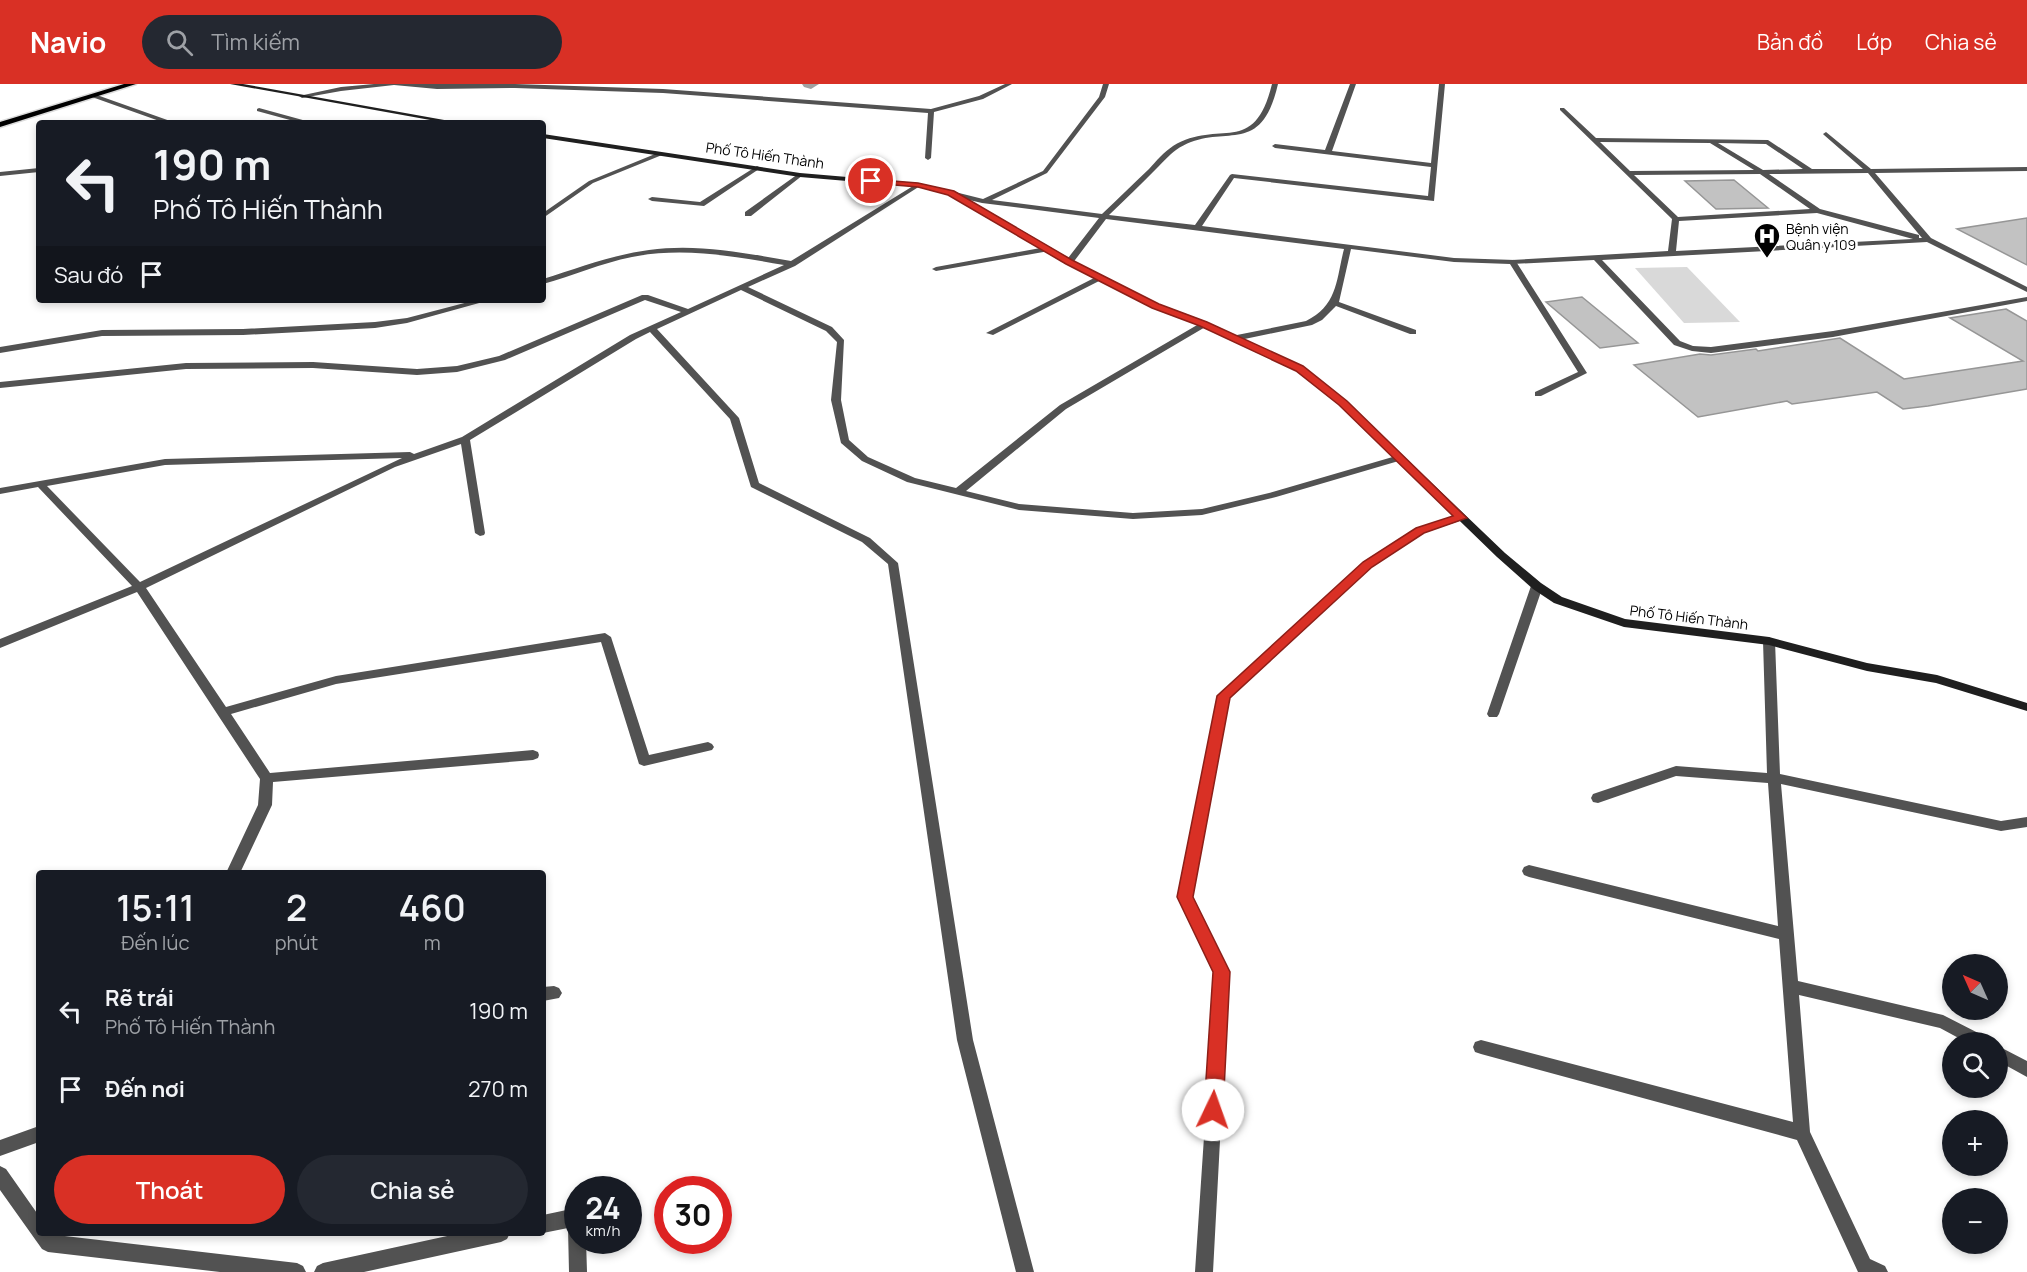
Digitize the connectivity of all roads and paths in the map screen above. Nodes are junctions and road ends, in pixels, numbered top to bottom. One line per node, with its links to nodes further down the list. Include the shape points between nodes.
1 (108, 84): 15 (main road)
2 (132, 84): 10 (main road)
3 (232, 84): 11 (street)
4 (395, 84): 11 (street); 14 (street, via 663,91)
5 (1009, 84): 14 (street, via 976,99)
6 (1106, 84): 41 (street, via 1102,97 1045,172)
7 (1275, 84): 45 (street, via 1270,105 1256,126 1241,133 1183,142)
8 (1353, 84): 25 (street)
9 (1442, 84): 28 (street)
10 (94, 96): 16 (street); 19 (main road)
11 (302, 96): 18 (street)
12 (1562, 109): 22 (street)
13 (259, 110): 17 (street)
14 (931, 111): 27 (street)
15 (0, 117)
16 (162, 120)
17 (297, 120)
18 (441, 120)
19 (0, 125)
20 (1826, 134): 34 (street)
21 (546, 136): 26 (street, Phố Tô Hiến Thành)
22 (1596, 140): 23 (street); 35 (street)
23 (1711, 141): 32 (street); 33 (street, via 1768,142)
24 (1275, 146): 25 (street)
25 (1328, 152): 28 (street)
26 (660, 154): 29 (street, Phố Tô Hiến Thành); 43 (street, via 591,182)
27 (928, 158)
28 (1434, 165): 47 (street, via 1431,199 1232,176)
29 (757, 168): 37 (street, Phố Tô Hiến Thành); 40 (street, via 701,204)
30 (2027, 169): 34 (street)
31 (36, 170): 36 (street)
32 (1761, 171): 33 (street); 35 (street); 42 (street)
33 (1809, 171): 34 (street)
34 (1870, 171): 48 (street)
35 (1629, 173): 46 (street)
36 (0, 174)
37 (800, 175): 38 (street, Phố Tô Hiến Thành); 44 (street)
38 (918, 185): 39 (street, Phố Tô Hiến Thành); 55 (street)
39 (951, 193): 41 (street); 50 (street, Phố Tô Hiến Thành)
40 (652, 199)
41 (982, 201): 45 (street)
42 (1817, 211): 46 (street); 48 (street)
43 (546, 214)
44 (748, 214)
45 (1104, 216): 47 (street); 53 (street)
46 (1676, 219): 51 (street)
47 (1197, 228): 49 (street)
48 (1928, 240): 51 (street); 60 (street)
49 (1348, 247): 54 (street, via 1454,260); 63 (street)
50 (1046, 249): 53 (street, Phố Tô Hiến Thành); 56 (street)
51 (1672, 255): 52 (street)
52 (1596, 258): 54 (street); 61 (street, via 1677,343 1711,350 1833,334)
53 (1069, 262): 57 (street, Phố Tô Hiến Thành)
54 (1512, 262): 72 (street, via 1583,373)
55 (792, 264): 58 (street, via 724,253 661,251 622,257); 59 (street)
56 (936, 269)
57 (1101, 278): 65 (street, Phố Tô Hiến Thành, via 1156,306); 68 (street)
58 (546, 281)
59 (743, 288): 64 (street); 78 (street, via 829,329 841,342 836,400 844,441 865,459 892,472)
60 (2027, 290)
61 (2027, 299)
62 (474, 303): 70 (street, via 375,325 264,332 102,333)
63 (1335, 303): 67 (street); 69 (street, via 1309,323)
64 (689, 312): 66 (street); 71 (street, via 645,297 502,358 456,369 417,372 313,365 186,366)
65 (1204, 324): 69 (street, Phố Tô Hiến Thành); 78 (street, via 1063,407)
66 (652, 328): 73 (street); 114 (street, via 734,418 755,485 866,540 893,562 964,1040)
67 (1413, 332)
68 (990, 333)
69 (1235, 338): 75 (street, Phố Tô Hiến Thành, via 1300,369 1343,403)
70 (0, 350)
71 (0, 385)
72 (1538, 394)
73 (465, 439): 74 (street); 80 (street)
74 (421, 454): 76 (street, via 165,462); 82 (street)
75 (1399, 458): 78 (street, via 1202,512 1133,516 1019,507); 79 (street, Phố Tô Hiến Thành)
76 (40, 484): 77 (street); 82 (street)
77 (0, 491)
78 (958, 492)
79 (1461, 518): 81 (street, Phố Tô Hiến Thành); 115 (street, via 1420,531 1368,564 1224,696 1185,897 1222,972)
80 (480, 533)
81 (1537, 586): 83 (street, Phố Tô Hiến Thành, via 1558,600 1624,623); 87 (street)
82 (139, 587): 84 (street); 86 (street)
83 (1768, 641): 85 (street, Phố Tô Hiến Thành, via 1867,667 1936,679); 91 (street)
84 (0, 644)
85 (2027, 707)
86 (223, 712): 88 (street, via 336,680 605,637 644,761); 90 (street)
87 (1493, 714)
88 (708, 747)
89 (533, 755): 90 (street)
90 (267, 778): 94 (street, via 265,805)
91 (1774, 778): 92 (street, via 1676,771); 93 (street, via 2001,826); 96 (street)
92 (1598, 798)
93 (2027, 822)
94 (235, 870)
95 (1529, 871): 96 (street)
96 (1786, 934): 97 (street)
97 (1791, 986): 98 (street, via 1942,1022); 102 (street)
98 (1961, 1032)
99 (1481, 1047): 102 (street)
100 (2008, 1059): 101 (street)
101 (2027, 1069)
102 (1802, 1133): 110 (street)
103 (36, 1135): 104 (street)
104 (0, 1148)
105 (0, 1175): 107 (street)
106 (546, 1223): 113 (street, via 576,1217)
107 (36, 1226)
108 (43, 1236): 111 (street, via 48,1243)
109 (487, 1236): 112 (street)
110 (1870, 1270)
111 (297, 1272)
112 (323, 1272)
113 (578, 1272)
114 (1025, 1272)
115 (1204, 1272)

